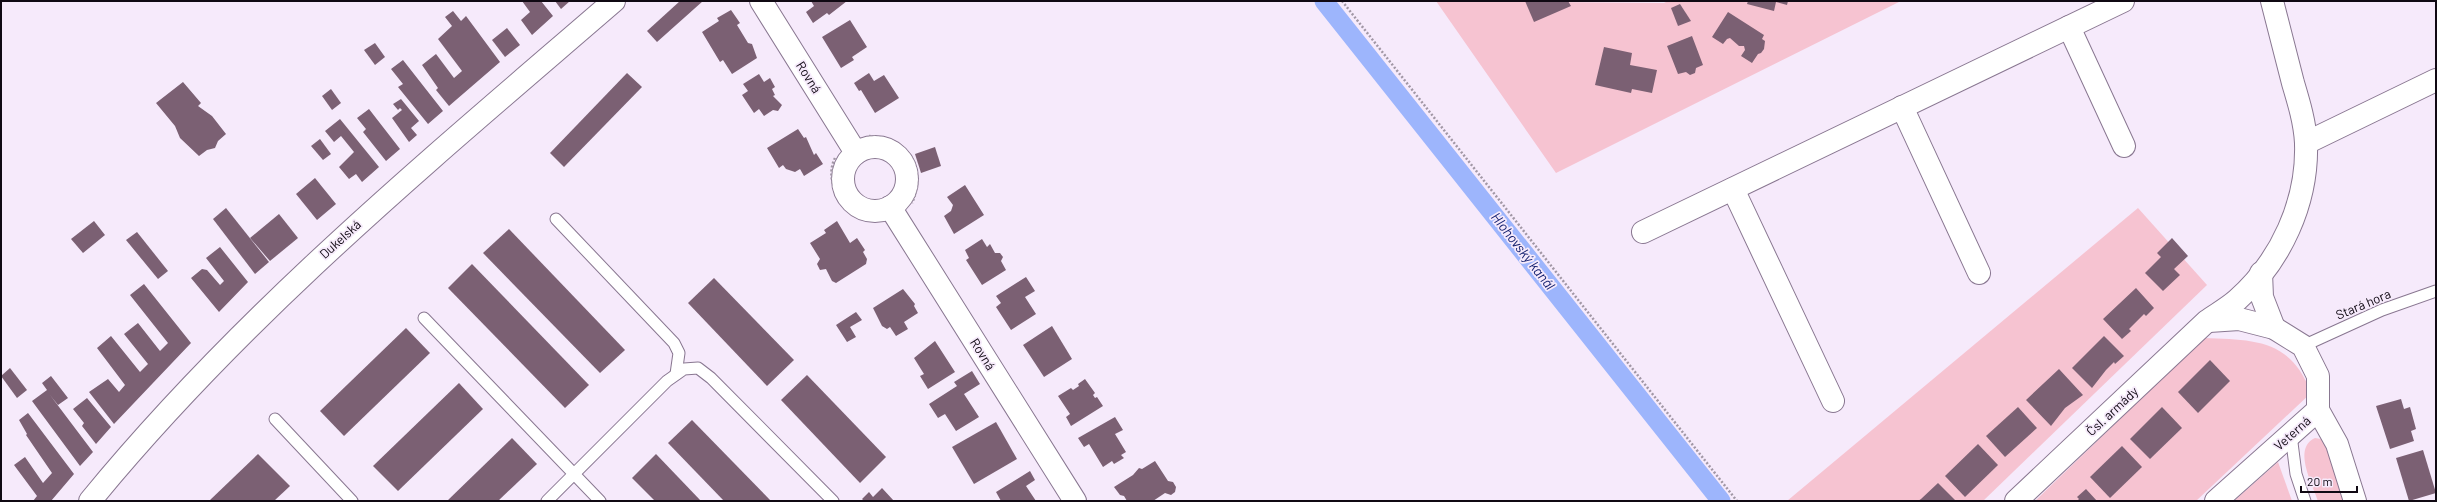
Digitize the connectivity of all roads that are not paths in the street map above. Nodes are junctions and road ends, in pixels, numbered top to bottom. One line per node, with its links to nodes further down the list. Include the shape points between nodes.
1 (614, 1): 28 (street, Dukelská, via 336,242 277,298 166,411)
2 (761, 1): 10 (street, Rovná)
3 (2123, 1): 5 (street)
4 (2272, 1): 8 (street, Čsl. armády, via 2301,112)
5 (2069, 27): 7 (street); 9 (street)
6 (2436, 80): 8 (street)
7 (1902, 107): 11 (street); 15 (street)
8 (2306, 143): 16 (street, Čsl. armády, via 2304,175 2296,213 2284,240)
9 (2124, 146)
10 (856, 153): 12 (street, via 844,170 845,191 851,200 869,210); 12 (street, via 870,148 886,149 902,162 906,172 904,192)
11 (1733, 188): 14 (street); 23 (street)
12 (890, 207): 33 (street, Rovná)
13 (556, 218): 22 (lane, via 674,343 679,353)
14 (1643, 232)
15 (1979, 273)
16 (2261, 273): 19 (street, Čsl. armády, via 2237,300); 20 (street, via 2262,297)
17 (2436, 291): 21 (lane, Stará hora, via 2382,310)
18 (424, 318): 27 (lane)
19 (2207, 321): 20 (street, via 2239,319); 34 (street, Čsl. armády)
20 (2274, 328): 21 (street)
21 (2303, 346): 24 (street, Veterná, via 2318,376)
22 (676, 374): 27 (lane); 32 (lane, via 684,369 698,368 711,378)
23 (1833, 401)
24 (2318, 410): 26 (street, Veterná); 37 (street, via 2337,444)
25 (275, 418): 29 (lane)
26 (2291, 435): 35 (street, Veterná); 36 (lane, via 2296,474)
27 (573, 475): 30 (lane); 31 (lane)
28 (90, 501)
29 (352, 501)
30 (548, 501)
31 (600, 501)
32 (832, 501)
33 (1075, 501)
34 (2016, 501)
35 (2216, 501)
36 (2305, 501)
37 (2355, 501)

